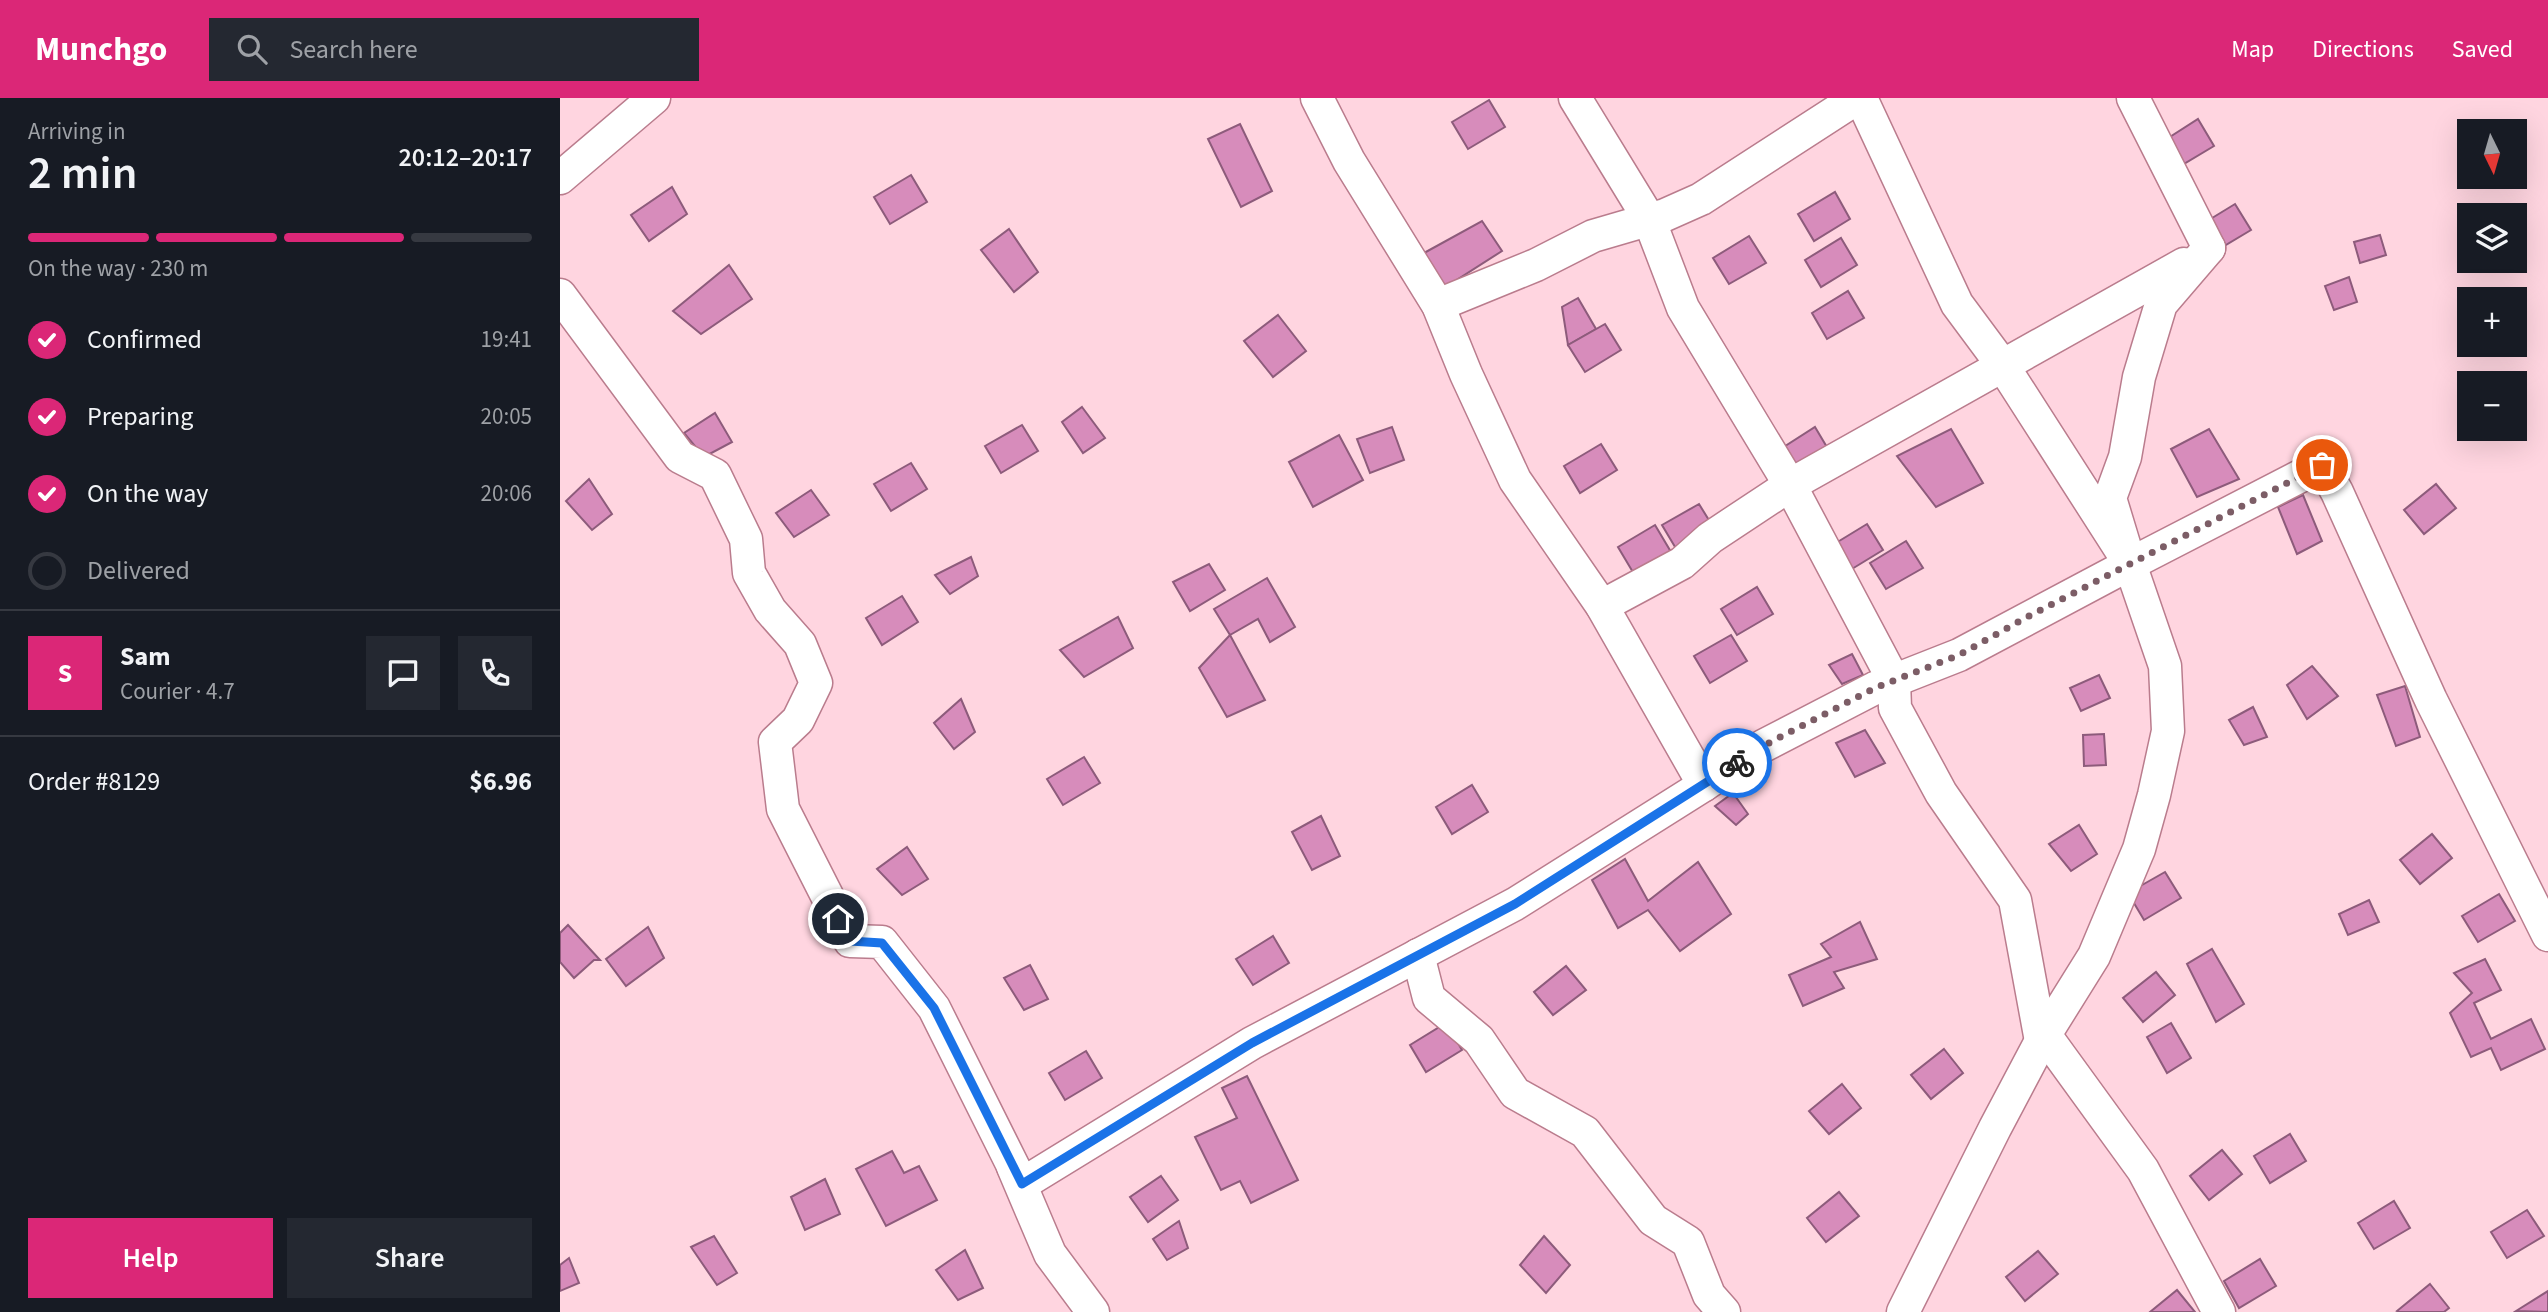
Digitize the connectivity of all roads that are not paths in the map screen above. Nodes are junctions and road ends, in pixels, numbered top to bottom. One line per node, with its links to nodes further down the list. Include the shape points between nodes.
1 (654, 98): 6 (street)
2 (1317, 98): 10 (street, via 1349,161)
3 (1574, 98): 7 (street)
4 (1859, 98): 7 (street, via 1701,199); 11 (street, via 1957,304)
5 (2133, 98): 8 (street)
6 (560, 178)
7 (1650, 219): 10 (street, via 1592,236 1536,265); 12 (street, via 1683,308)
8 (2209, 248): 11 (street); 13 (street, via 2161,304 2139,377 2125,457 2110,498)
9 (560, 295): 20 (street, via 680,457 715,475 746,539 749,573 770,610 800,644 816,683 798,720 775,742 783,809 850,941 882,943 934,1008)
10 (1438, 305): 14 (street, via 1515,480)
11 (2003, 366): 12 (street); 13 (street)
12 (1790, 485): 14 (street, via 1710,538 1682,563); 15 (street)
13 (2130, 565): 15 (street, via 1959,655); 17 (street, via 2322,465 2431,700); 19 (street, via 2165,666 2168,731 2139,849 2117,905 2094,956)
14 (1602, 606): 16 (street)
15 (1894, 681): 16 (street, via 1763,746); 19 (street, via 1895,708 1941,793 2015,901)
16 (1704, 785): 18 (street, via 1515,904)
17 (2548, 935)
18 (1418, 955): 20 (street, via 1252,1043 1022,1184); 22 (street, via 1429,998 1479,1040 1515,1093 1584,1132 1653,1220 1688,1242 1709,1295)
19 (2043, 1038): 23 (street); 24 (street, via 2143,1171)
20 (1012, 1165): 21 (street, via 1050,1254)
21 (1093, 1312)
22 (1724, 1312)
23 (1903, 1312)
24 (2219, 1312)

